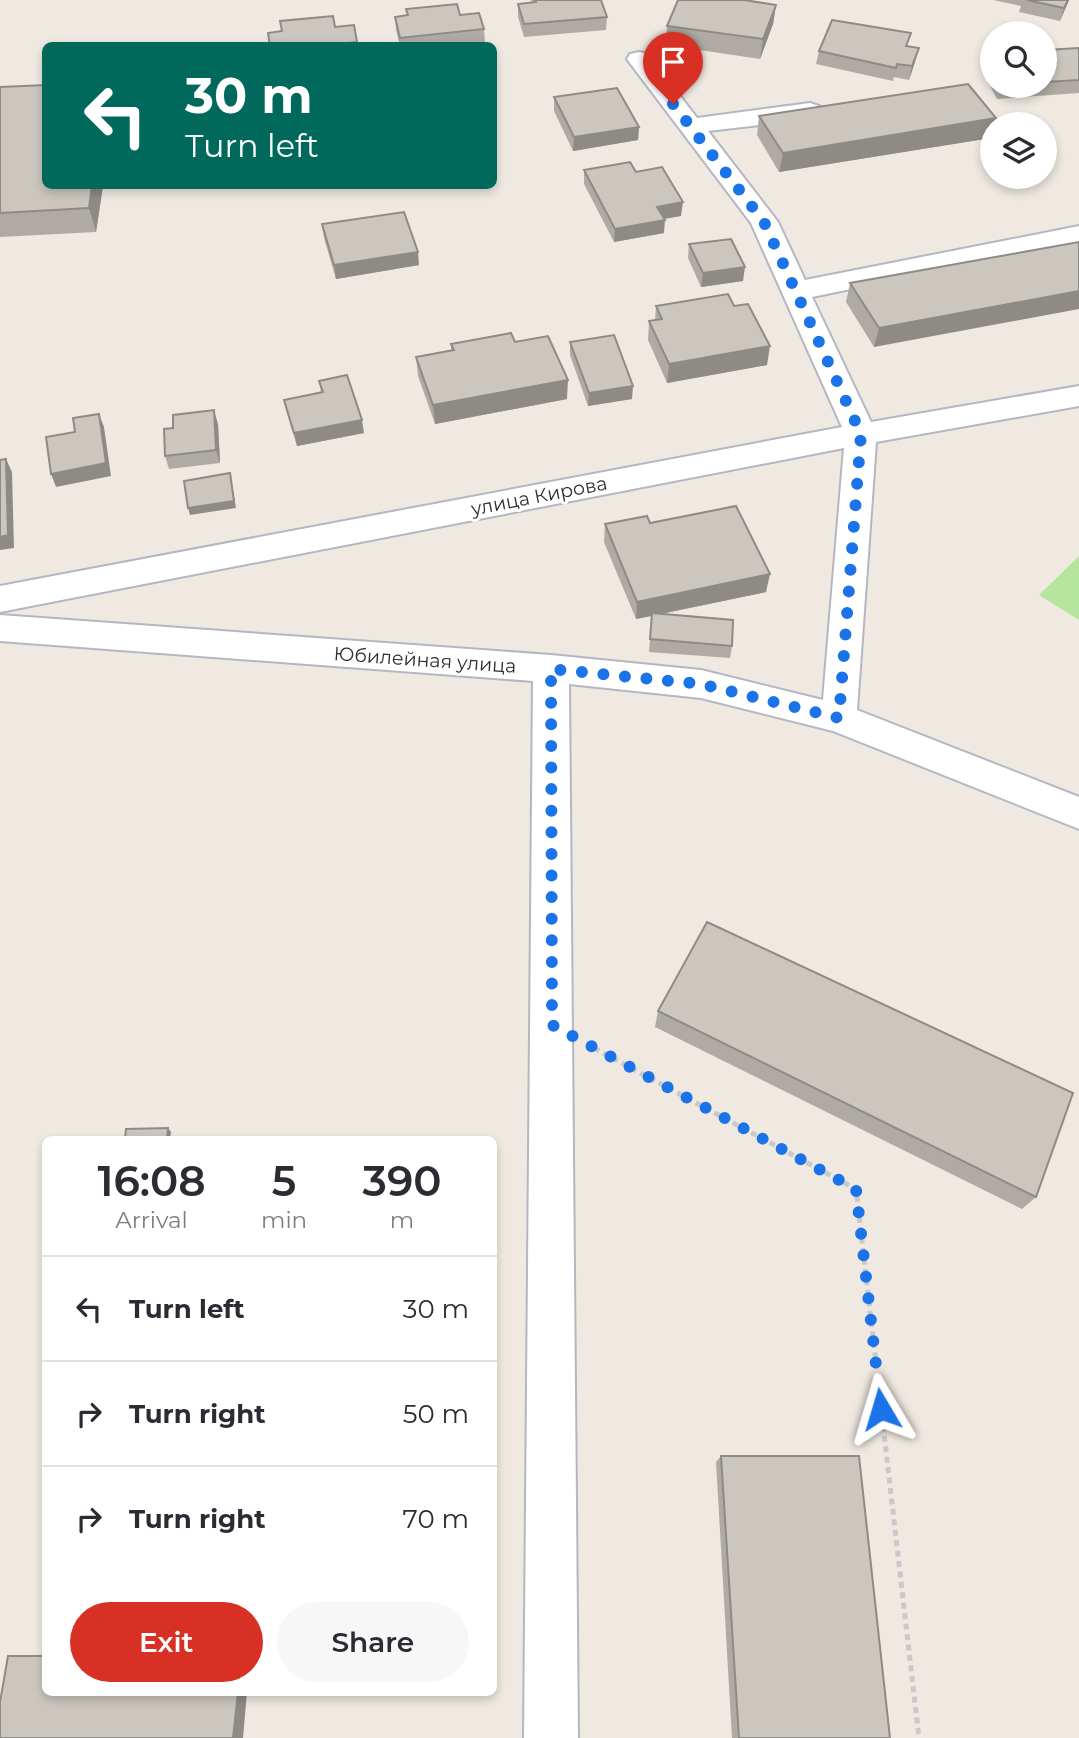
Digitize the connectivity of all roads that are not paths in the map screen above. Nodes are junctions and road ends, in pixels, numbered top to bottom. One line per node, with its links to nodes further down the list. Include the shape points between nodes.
1 (639, 59): 3 (street)
2 (837, 107): 3 (street)
3 (690, 126): 5 (street, via 764,222)
4 (1079, 234): 5 (street)
5 (796, 291): 7 (street)
6 (1079, 396): 7 (street, улица Кирова)
7 (861, 434): 8 (street, улица Кирова); 11 (street)
8 (0, 599)
9 (0, 628): 10 (street, Юбилейная улица)
10 (551, 669): 11 (street, Юбилейная улица, via 701,684); 13 (street)
11 (839, 718): 12 (street, Юбилейная улица)
12 (1079, 813)
13 (551, 1738)

